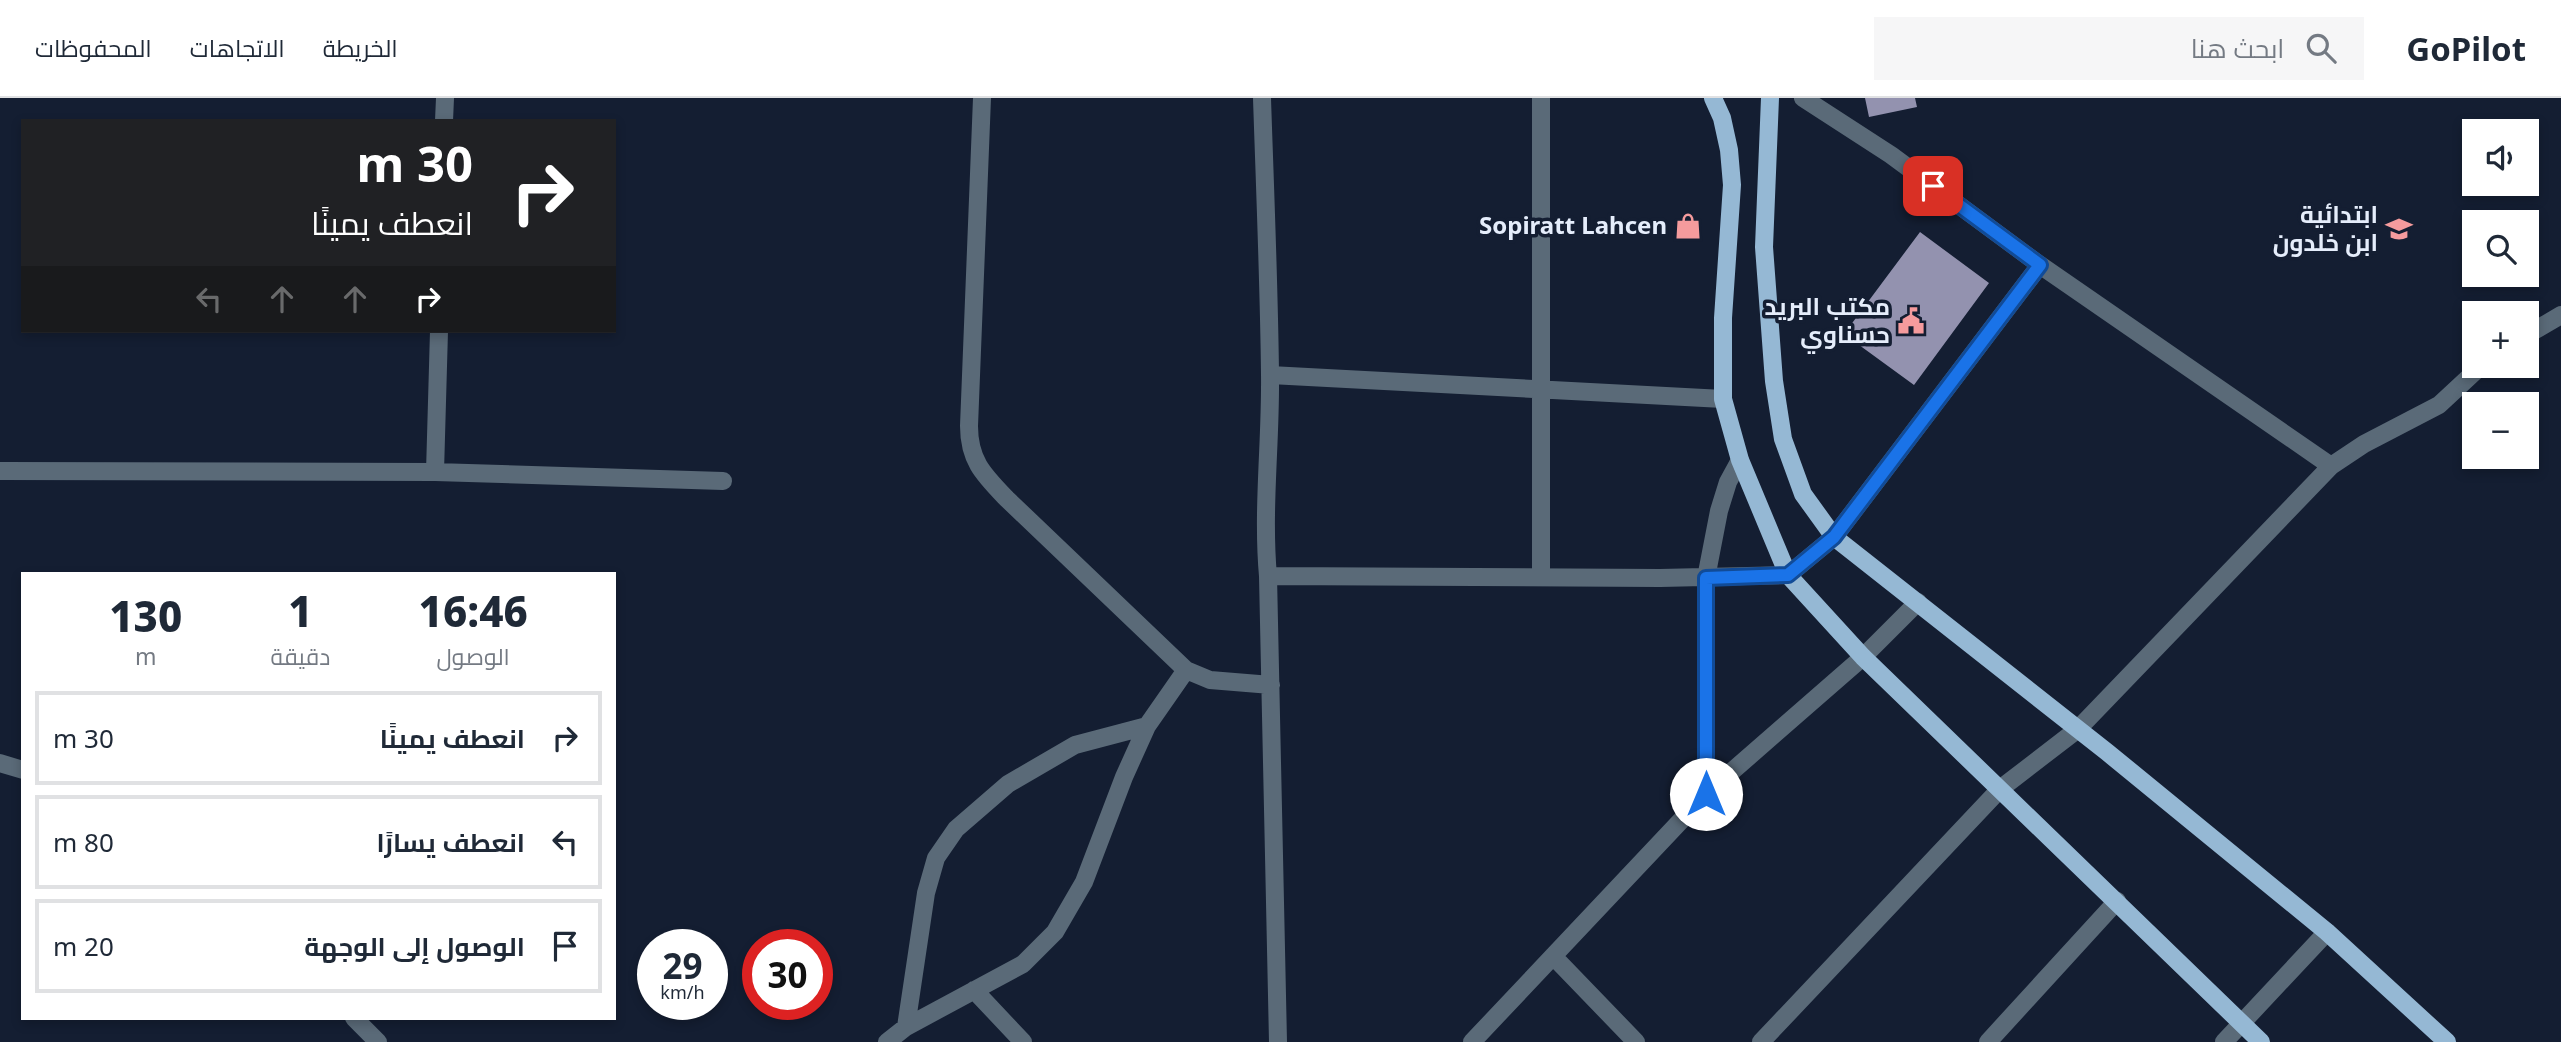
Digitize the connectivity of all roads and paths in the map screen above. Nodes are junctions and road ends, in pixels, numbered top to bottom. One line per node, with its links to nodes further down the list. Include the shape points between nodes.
1 (445, 98): 8 (street)
2 (982, 98): 29 (street, via 969,446 981,471 1007,499)
3 (1262, 98): 13 (street)
4 (1541, 98): 15 (street)
5 (1713, 98): 16 (main road, via 1729,150 1732,185)
6 (1770, 98): 22 (main road, via 1764,247 1774,382 1783,439 1803,494)
7 (1803, 98): 9 (street, via 1891,155)
8 (444, 119)
9 (2040, 265): 18 (street); 22 (street)
10 (2561, 315): 11 (street)
11 (2539, 328)
12 (439, 333): 20 (street)
13 (1270, 375): 15 (street); 24 (street, via 1264,531)
14 (2468, 378): 18 (street, via 2439,405)
15 (1541, 389): 16 (street); 25 (street)
16 (1723, 399): 17 (main road)
17 (1740, 460): 23 (main road); 26 (street, via 1719,511)
18 (2331, 466): 32 (street)
19 (0, 471): 20 (street)
20 (435, 472): 21 (street)
21 (723, 481)
22 (1834, 537): 23 (street); 27 (main road)
23 (1788, 575): 26 (street); 28 (main road)
24 (1268, 576): 25 (street); 30 (street)
25 (1541, 578): 26 (street)
26 (1706, 578): 36 (street)
27 (1918, 602): 28 (street); 32 (main road)
28 (1863, 656): 35 (main road); 36 (street)
29 (1186, 670): 30 (street, via 1210,680); 31 (street)
30 (1271, 685): 47 (street)
31 (1147, 726): 40 (street, via 1084,882 1055,932 1023,964); 43 (street, via 1075,745 1007,784 957,829 936,858 926,893)
32 (2078, 729): 35 (street); 38 (main road)
33 (0, 763): 34 (street)
34 (21, 769)
35 (2000, 789): 37 (main road); 50 (street)
36 (1706, 794): 39 (street)
37 (2117, 901): 42 (main road); 51 (street)
38 (2327, 932): 42 (street); 54 (main road)
39 (1553, 956): 48 (street); 49 (street)
40 (974, 990): 43 (street); 46 (street)
41 (356, 1020): 44 (street)
42 (2243, 1022): 52 (street); 53 (main road)
43 (906, 1027): 45 (street)
44 (378, 1042)
45 (887, 1042)
46 (1023, 1042)
47 (1278, 1042)
48 (1472, 1042)
49 (1636, 1042)
50 (1761, 1042)
51 (1988, 1042)
52 (2224, 1042)
53 (2261, 1042)
54 (2447, 1042)

